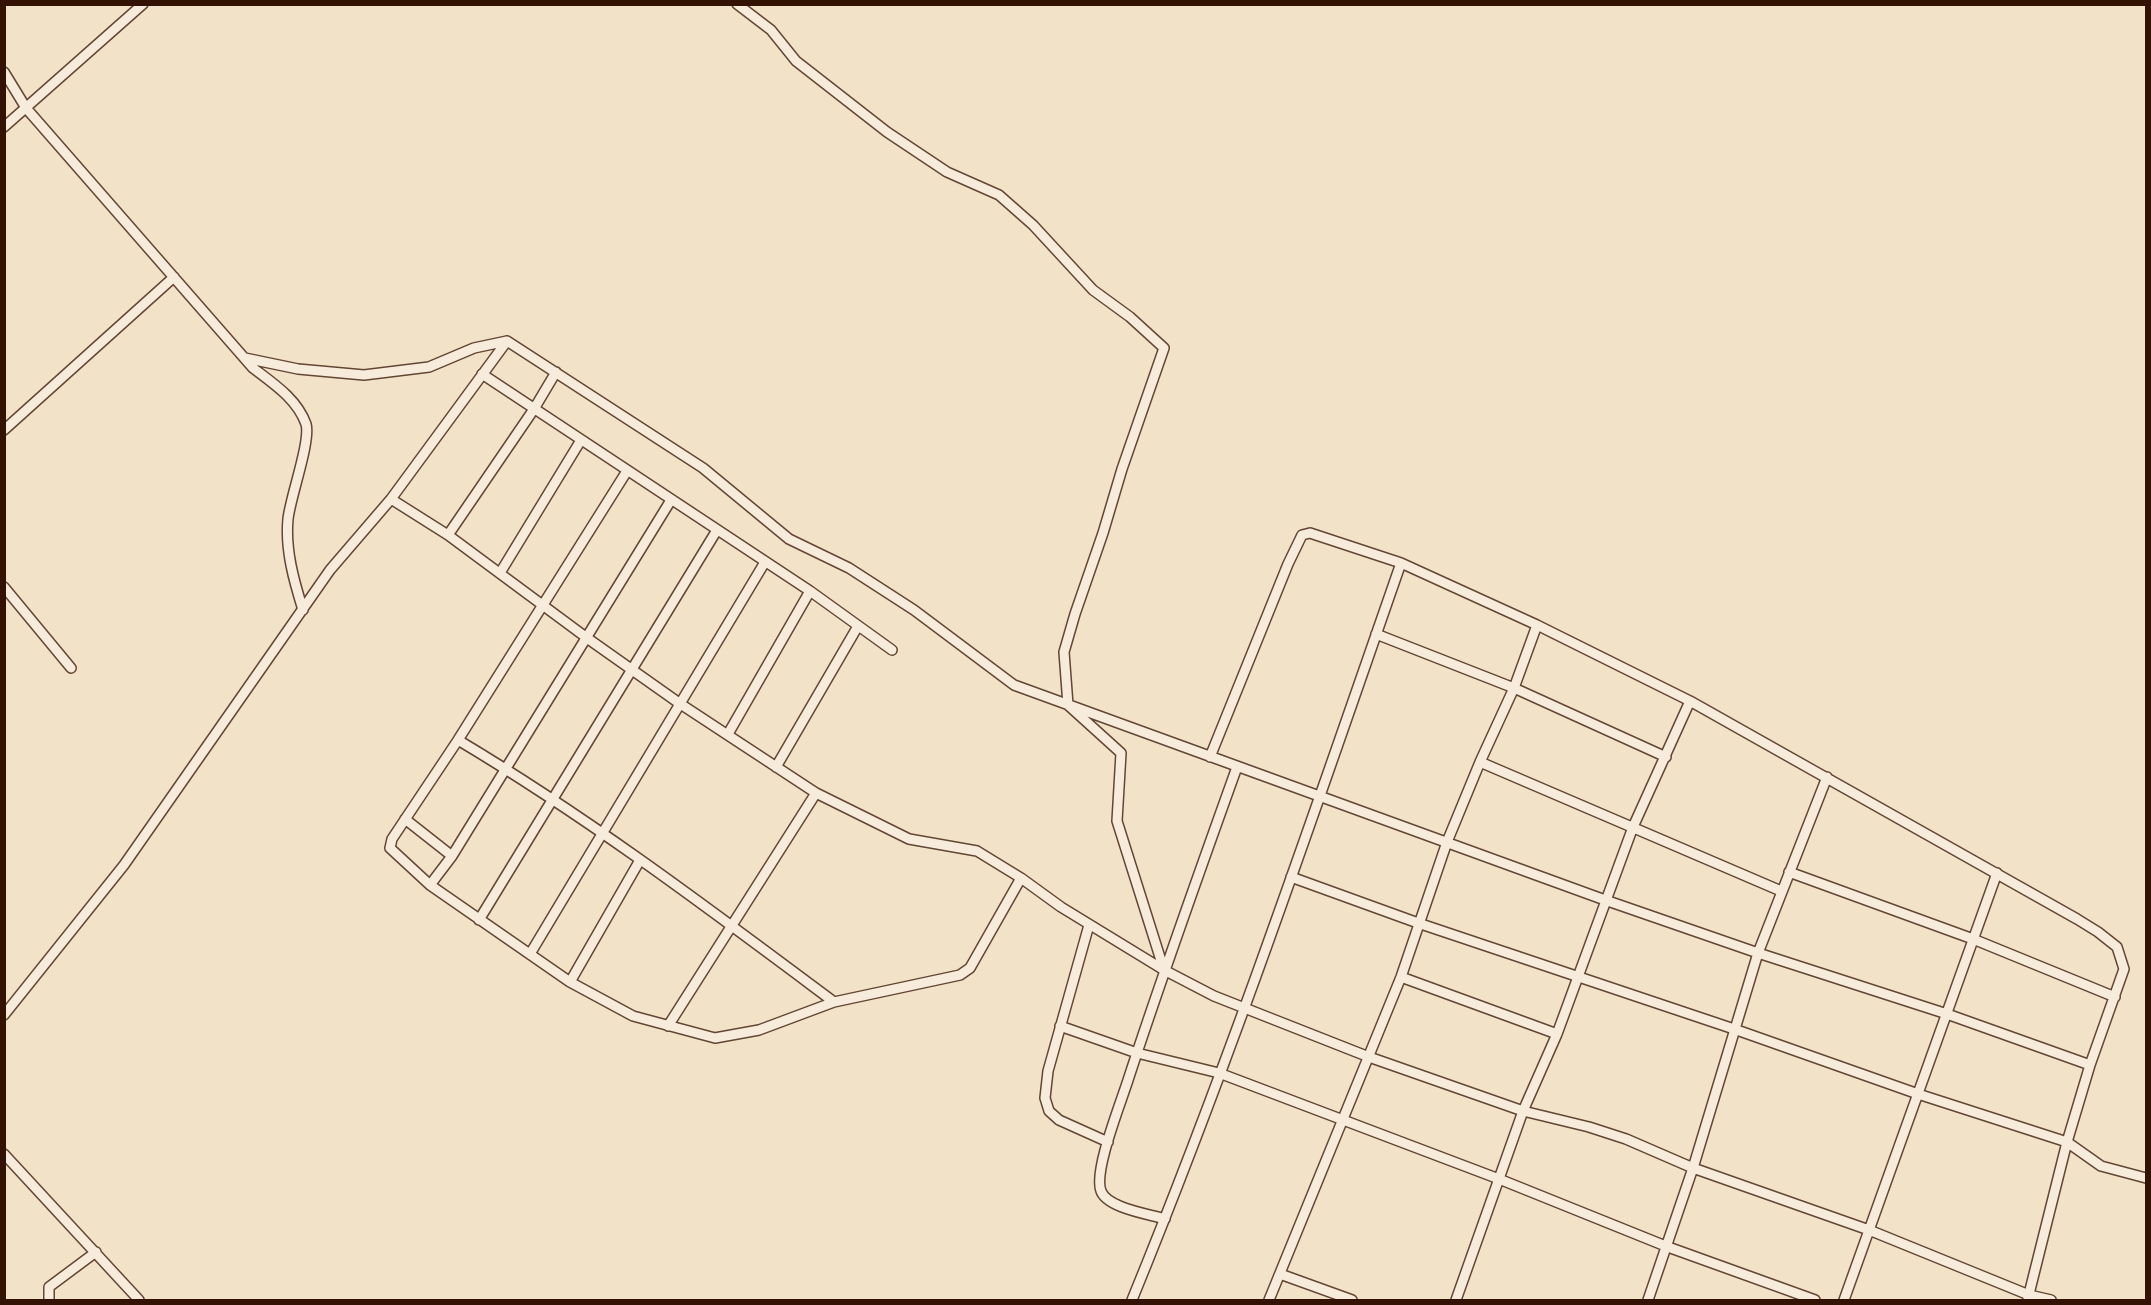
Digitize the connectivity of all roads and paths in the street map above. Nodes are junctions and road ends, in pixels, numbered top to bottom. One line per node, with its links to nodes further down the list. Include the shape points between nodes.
1 (143, 4): 4 (street)
2 (737, 4): 36 (street, via 771,30 796,61 887,132 947,172 999,195 1033,225 1093,291 1130,316 1164,348 1064,652)
3 (4, 72): 4 (street)
4 (26, 108): 5 (street); 6 (street)
5 (4, 127)
6 (174, 278): 8 (street); 12 (street)
7 (507, 341): 8 (street, via 474,348 429,367 363,375 298,369); 9 (street); 10 (street)
8 (245, 358): 25 (street, via 292,400 307,426 288,519 291,570)
9 (556, 372): 11 (street); 36 (street, via 703,468 789,539 849,568 914,610 1014,685)
10 (482, 374): 11 (street); 15 (street)
11 (534, 409): 13 (street); 18 (street)
12 (4, 430)
13 (581, 440): 14 (street); 21 (street)
14 (627, 471): 16 (street); 24 (street)
15 (392, 500): 18 (street); 25 (street, via 330,570)
16 (671, 500): 17 (street); 29 (street)
17 (717, 530): 19 (street); 32 (street)
18 (448, 535): 21 (street)
19 (765, 562): 23 (street); 35 (street)
20 (1401, 563): 26 (street); 28 (street); 39 (street, via 1310,533 1302,535)
21 (500, 573): 24 (street)
22 (4, 587): 31 (street)
23 (810, 591): 27 (street); 37 (street)
24 (543, 604): 29 (street); 38 (street)
25 (303, 610): 77 (street, via 124,865)
26 (1537, 625): 33 (street); 34 (street)
27 (858, 626): 30 (street); 42 (street)
28 (1376, 634): 33 (street); 47 (street)
29 (587, 638): 32 (street); 44 (street)
30 (892, 650)
31 (71, 668)
32 (633, 670): 35 (street); 48 (street)
33 (1514, 688): 40 (street); 41 (street)
34 (1690, 701): 40 (street); 45 (street)
35 (679, 702): 37 (street); 51 (street)
36 (1068, 705): 39 (street); 69 (street, via 1121,753 1117,821)
37 (728, 735): 42 (street)
38 (458, 740): 44 (street); 49 (street)
39 (1210, 757): 43 (street)
40 (1666, 757): 50 (street)
41 (1480, 762): 50 (street); 52 (street)
42 (776, 767): 46 (street)
43 (1237, 767): 47 (street); 69 (street)
44 (506, 769): 48 (street); 53 (street)
45 (1827, 777): 55 (street); 56 (street)
46 (816, 793): 58 (street, via 909,839 977,851); 64 (street)
47 (1319, 797): 52 (street); 57 (street)
48 (552, 801): 51 (street); 62 (street)
49 (405, 819): 53 (street); 59 (street, via 390,848)
50 (1633, 827): 60 (street); 61 (street)
51 (601, 834): 54 (street); 68 (street)
52 (1447, 842): 61 (street); 63 (street)
53 (452, 856): 59 (street)
54 (640, 860): 64 (street); 72 (street)
55 (1789, 872): 60 (street); 66 (street)
56 (1997, 873): 66 (street); 73 (street, via 2117,947 2124,969)
57 (1291, 877): 63 (street); 75 (street)
58 (1021, 878): 65 (street); 74 (street, via 970,968 960,975)
59 (430, 885): 62 (street)
60 (1781, 891): 67 (street)
61 (1605, 900): 67 (street); 70 (street)
62 (479, 920): 68 (street)
63 (1418, 923): 70 (street); 71 (street)
64 (731, 925): 74 (street); 78 (street)
65 (1089, 925): 69 (street); 79 (street)
66 (1973, 939): 73 (street); 76 (street)
67 (1758, 953): 76 (street); 80 (street)
68 (530, 954): 72 (street)
69 (1164, 970): 75 (street); 82 (street)
70 (1578, 976): 80 (street); 81 (street)
71 (1401, 977): 81 (street); 83 (street)
72 (570, 982): 78 (street, via 633,1016)
73 (2115, 997): 84 (street)
74 (834, 1002): 78 (street, via 759,1030 715,1038)
75 (1243, 1008): 83 (street); 85 (street)
76 (1947, 1014): 84 (street); 86 (street)
77 (4, 1015)
78 (668, 1026)
79 (1060, 1026): 82 (street); 89 (street, via 1048,1071 1045,1098 1049,1111 1059,1120)
80 (1734, 1029): 86 (street); 92 (street)
81 (1557, 1034): 87 (street)
82 (1137, 1053): 85 (street); 89 (street)
83 (1369, 1057): 87 (street); 88 (street)
84 (2090, 1065): 90 (street)
85 (1219, 1073): 88 (street); 95 (street)
86 (1918, 1094): 90 (street); 96 (street)
87 (1523, 1111): 92 (street, via 1589,1126); 94 (street)
88 (1343, 1120): 94 (street); 99 (street)
89 (1108, 1142): 95 (street, via 1098,1181 1101,1194 1113,1204)
90 (2067, 1142): 93 (street, via 2102,1166); 100 (street)
91 (4, 1154): 98 (street)
92 (1693, 1168): 96 (street); 97 (street)
93 (2146, 1178)
94 (1499, 1179): 97 (street); 106 (street)
95 (1166, 1219): 103 (street)
96 (1869, 1230): 100 (street); 109 (street)
97 (1668, 1247): 107 (street); 108 (street)
98 (96, 1252): 101 (street, via 49,1287); 102 (street)
99 (1280, 1274): 104 (street); 105 (street)
100 (2029, 1298): 110 (street)
101 (49, 1300)
102 (139, 1300)
103 (1132, 1300)
104 (1269, 1300)
105 (1352, 1300)
106 (1456, 1300)
107 (1648, 1300)
108 (1815, 1300)
109 (1844, 1300)
110 (2051, 1300)

